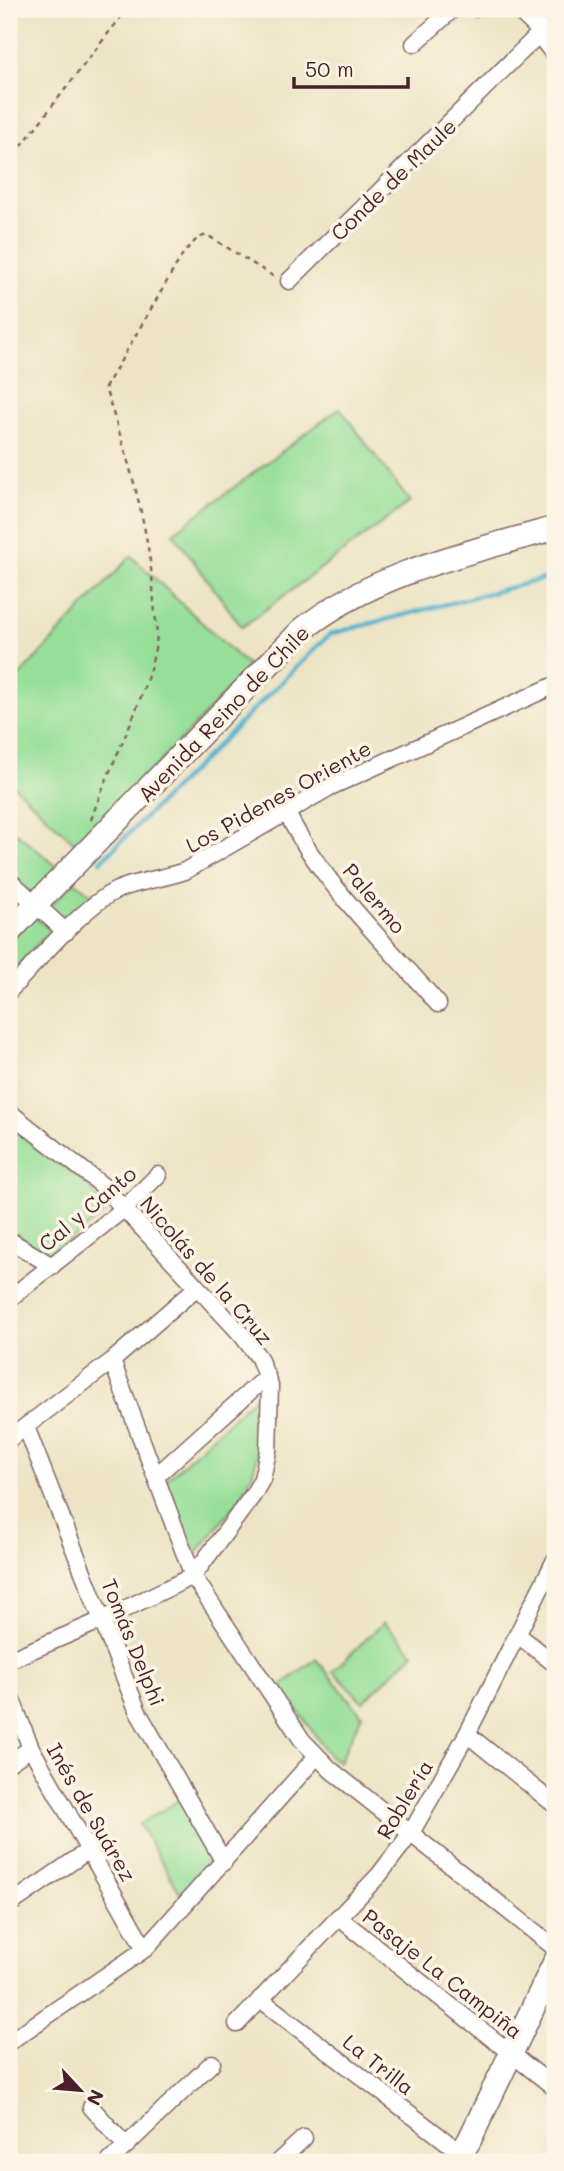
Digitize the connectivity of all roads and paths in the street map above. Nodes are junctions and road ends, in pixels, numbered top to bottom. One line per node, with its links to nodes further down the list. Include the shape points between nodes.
1 (127, 9): 7 (path)
2 (453, 9): 5 (street)
3 (517, 9): 4 (street)
4 (548, 24): 6 (street); 8 (street, Conde de Maule)
5 (414, 44)
6 (555, 50)
7 (9, 162)
8 (289, 281): 12 (path, via 275,278 208,235 198,238 184,252 106,388 136,481 152,573 157,642 136,712 102,787)
9 (555, 528): 12 (street, Avenida Reino de Chile, via 400,574 325,612 302,630)
10 (555, 685): 11 (street, Los Pidenes Oriente, via 370,768)
11 (287, 813): 16 (street, Los Pidenes Oriente, via 185,871 113,892); 18 (street, Palermo, via 327,874)
12 (84, 855): 14 (street, Avenida Reino de Chile)
13 (9, 880): 14 (street)
14 (37, 902): 15 (street, Avenida Reino de Chile); 16 (street)
15 (9, 932)
16 (66, 932): 17 (street)
17 (9, 990)
18 (438, 1004)
19 (9, 1112): 21 (street, Nicolás de la Cruz)
20 (158, 1175): 21 (street, Cal y Canto)
21 (125, 1208): 23 (street, Cal y Canto); 24 (street, Nicolás de la Cruz)
22 (9, 1240): 23 (street)
23 (52, 1266): 25 (street, Cal y Canto)
24 (196, 1288): 26 (street); 27 (street, Nicolás de la Cruz, via 241,1334)
25 (9, 1299)
26 (112, 1361): 28 (street); 30 (street)
27 (267, 1376): 30 (street); 32 (street, Nicolás de la Cruz, via 271,1424 262,1479)
28 (26, 1427): 29 (street); 33 (street, Tomás Delphi)
29 (9, 1439)
30 (157, 1475): 32 (street)
31 (555, 1560): 34 (street, Roblería)
32 (193, 1576): 33 (street, Nicolás de la Cruz); 40 (street)
33 (102, 1620): 35 (street, Nicolás de la Cruz); 45 (street, Tomás Delphi, via 138,1712)
34 (518, 1635): 36 (street); 38 (street, Roblería)
35 (9, 1660)
36 (555, 1664)
37 (9, 1693): 39 (street, Inés de Suárez)
38 (467, 1734): 42 (street); 43 (street, Roblería)
39 (31, 1748): 41 (street); 44 (street, Inés de Suárez)
40 (316, 1756): 43 (street); 45 (street)
41 (9, 1763)
42 (555, 1805)
43 (411, 1833): 47 (street, Roblería); 48 (street)
44 (89, 1850): 46 (street); 49 (street, Inés de Suárez)
45 (224, 1862): 49 (street)
46 (9, 1905)
47 (338, 1917): 51 (street, Roblería); 54 (street, Pasaje La Campiña)
48 (555, 1948)
49 (145, 1949): 53 (street)
50 (555, 1962): 54 (street)
51 (260, 1999): 52 (street, Roblería); 60 (street, La Trilla)
52 (237, 2024)
53 (9, 2042)
54 (512, 2053): 56 (street, Pasaje La Campiña); 60 (street)
55 (212, 2063): 59 (street)
56 (555, 2088)
57 (91, 2107): 59 (street)
58 (304, 2138): 62 (street)
59 (126, 2146): 61 (street)
60 (463, 2159)
61 (109, 2162)
62 (278, 2162)

